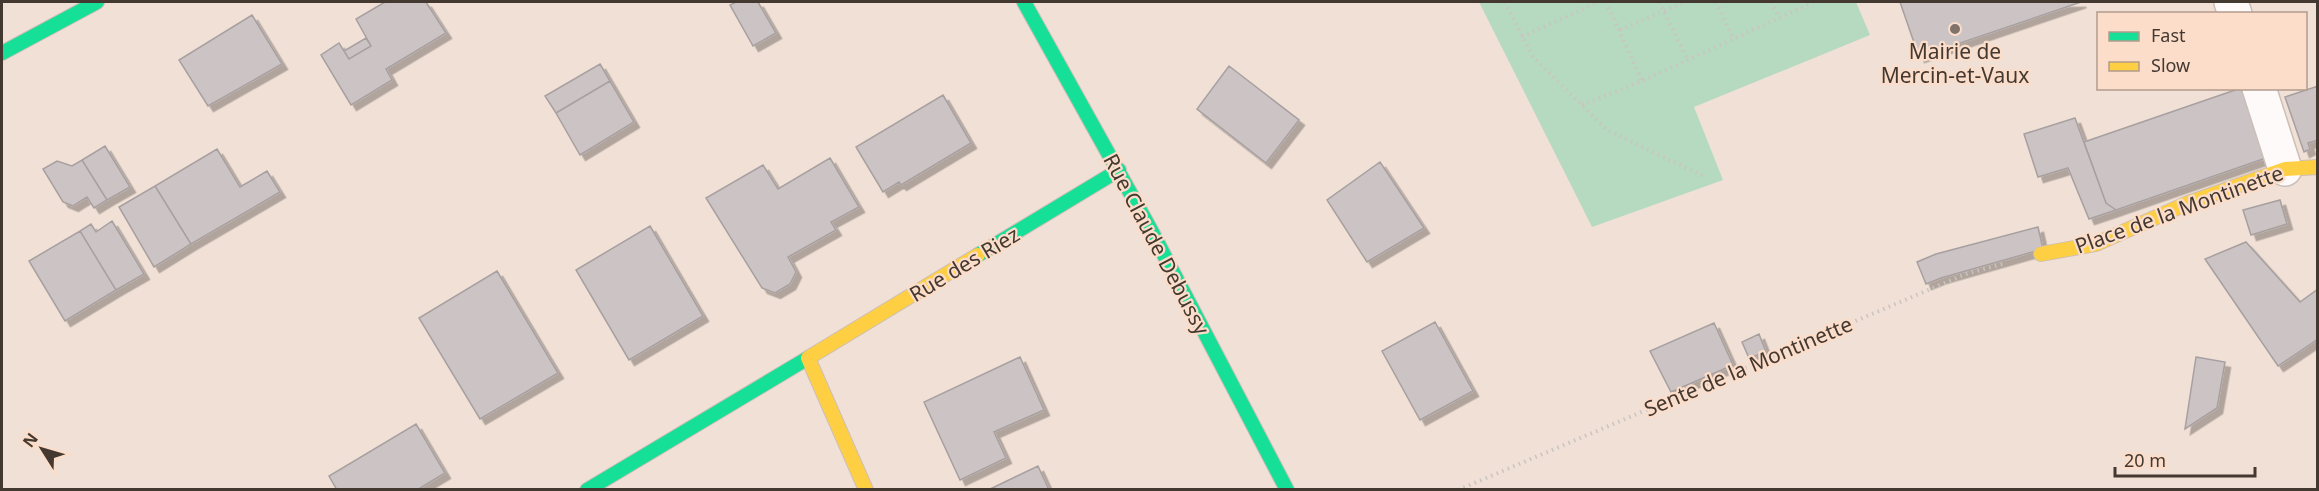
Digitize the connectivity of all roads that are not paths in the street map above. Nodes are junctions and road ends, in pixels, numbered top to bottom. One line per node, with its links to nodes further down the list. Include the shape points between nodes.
1 (97, 2): 3 (street)
2 (1024, 2): 7 (street, Rue Claude Debussy)
3 (2, 53)
4 (2260, 90): 6 (street)
5 (2318, 167): 6 (street, Place de la Montinette)
6 (2285, 169): 8 (street, Place de la Montinette, via 2188,203 2096,243)
7 (1119, 170): 9 (street, Rue des Riez); 12 (street, Rue Claude Debussy)
8 (2041, 254)
9 (808, 358): 10 (street, Rue des Riez); 11 (street)
10 (587, 489)
11 (866, 489)
12 (1287, 489)

